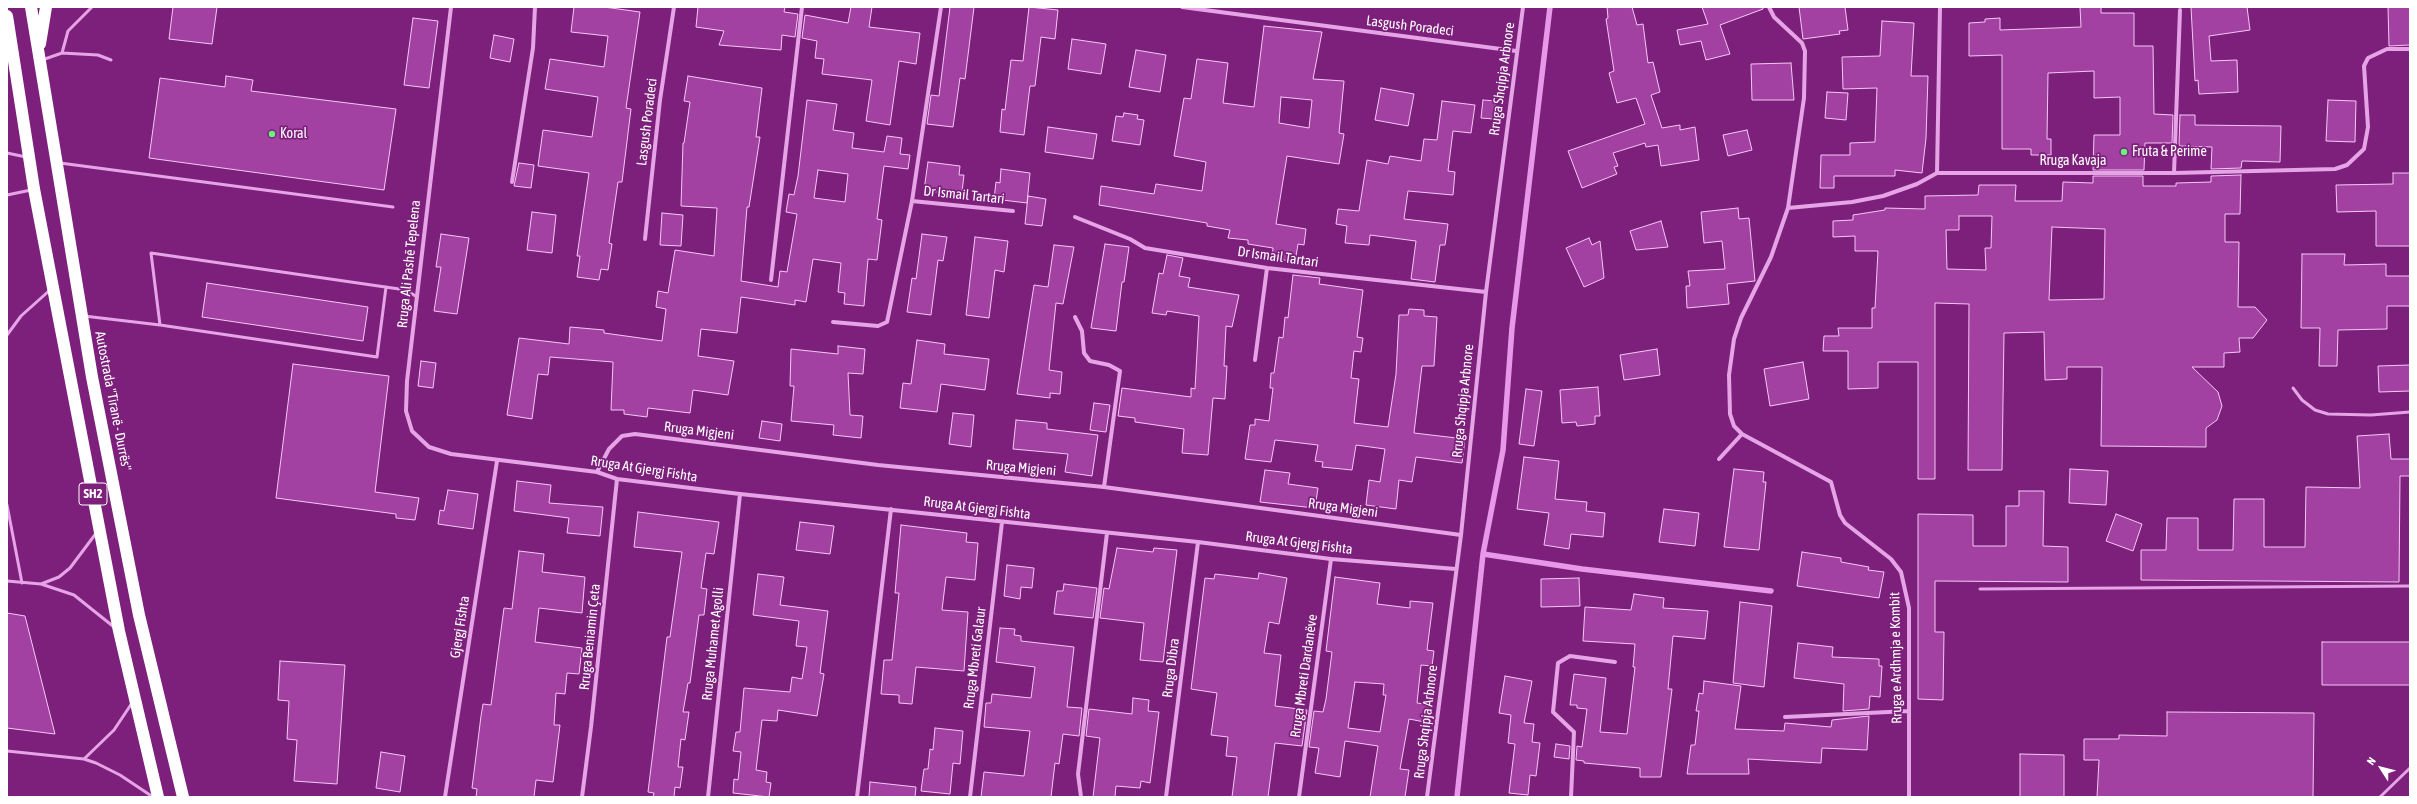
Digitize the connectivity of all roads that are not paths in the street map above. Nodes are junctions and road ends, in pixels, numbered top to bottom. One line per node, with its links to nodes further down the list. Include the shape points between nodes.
1 (31, 7): 18 (highway, Autostrada "Tiranë - Durrës" / SH2)
2 (46, 7): 18 (highway)
3 (92, 7): 17 (lane, via 68,31)
4 (450, 7): 39 (street, Rruga Ali Pashë Tepelena)
5 (535, 7): 25 (street, via 533,48)
6 (674, 7): 33 (street, Lasgush Poradeci, via 660,100)
7 (802, 7): 35 (street)
8 (941, 7): 28 (street)
9 (1182, 7): 16 (street, Lasgush Poradeci)
10 (1523, 7): 16 (street, Rruga Shqipja Arbnore)
11 (1769, 7): 30 (street, Rruga e Ardhmja e Kombit, via 1774,17 1802,44 1805,51 1804,98)
12 (1940, 7): 23 (street)
13 (2180, 10): 24 (street)
14 (7, 18): 21 (highway, SH2)
15 (2410, 49): 24 (street, Rruga Kavaja, via 2387,49 2368,58 2364,66 2368,106 2367,137 2364,149 2347,166 2319,170)
16 (1516, 51): 38 (street, Rruga Shqipja Arbnore)
17 (62, 53): 18 (lane); 19 (lane, via 98,55)
18 (40, 57): 22 (highway, Autostrada "Tiranë - Durrës" / SH2)
19 (111, 60)
20 (7, 154): 21 (lane)
21 (29, 158): 26 (highway, SH2)
22 (57, 162): 29 (lane); 40 (highway, Autostrada "Tiranë - Durrës" / SH2)
23 (1937, 173): 24 (street, Rruga Kavaja); 30 (street, Rruga Kavaja, via 1917,184 1883,196 1852,202)
24 (2174, 173)
25 (512, 182)
26 (34, 189): 27 (lane); 37 (highway, SH2)
27 (7, 195)
28 (912, 201): 31 (street, Dr Ismail Tartari); 42 (street, via 892,310 887,322 878,326)
29 (393, 207)
30 (1788, 208): 48 (street, Rruga e Ardhmja e Kombit, via 1771,257 1741,318 1734,339 1730,375 1730,414 1734,426)
31 (1013, 211)
32 (1075, 218): 34 (street, Dr Ismail Tartari, via 1130,239 1145,248)
33 (645, 239)
34 (1267, 268): 38 (street, Dr Ismail Tartari); 45 (street)
35 (771, 280)
36 (386, 287): 39 (lane, via 406,290); 43 (lane, via 377,357); 43 (lane, via 151,254)
37 (53, 288): 44 (lane, via 21,316); 58 (highway, SH2)
38 (1486, 292): 60 (street, Rruga Shqipja Arbnore)
39 (417, 297): 50 (street, Rruga Ali Pashë Tepelena, via 406,411 412,432 430,448)
40 (82, 315): 43 (lane); 79 (highway, Autostrada "Tiranë - Durrës" / SH2, via 139,614)
41 (1075, 317): 53 (street, via 1082,331 1084,353 1090,361 1120,370)
42 (833, 322)
43 (160, 325)
44 (7, 335)
45 (1255, 360)
46 (2292, 388): 47 (lane, via 2315,410 2328,414 2371,415)
47 (2410, 412)
48 (1742, 434): 49 (street); 72 (street, Rruga e Ardhmja e Kombit, via 1831,482 1840,515 1845,523 1891,558 1902,572 1909,608)
49 (1719, 459)
50 (497, 461): 51 (street, Rruga At Gjergj Fishta); 80 (street, Gjergj Fishta)
51 (597, 472): 52 (street, Rruga At Gjergj Fishta); 53 (street, Rruga Migjeni, via 609,449 622,436 635,434 878,465)
52 (617, 479): 54 (street, Rruga At Gjergj Fishta); 81 (street, Rruga Beniamin Çeta, via 592,727)
53 (1104, 487): 60 (street, Rruga Migjeni)
54 (740, 494): 56 (street, Rruga At Gjergj Fishta); 82 (street, Rruga Muhamet Agolli)
55 (7, 505): 65 (lane)
56 (890, 509): 57 (street, Rruga At Gjergj Fishta); 83 (street)
57 (1002, 522): 59 (street, Rruga At Gjergj Fishta); 84 (street, Rruga Mbreti Galaur)
58 (99, 528): 66 (lane, via 70,568 59,577); 69 (highway, SH2)
59 (1107, 533): 61 (street, Rruga At Gjergj Fishta); 85 (street, via 1078,774)
60 (1461, 535): 63 (street, Rruga Shqipja Arbnore)
61 (1198, 542): 62 (street, Rruga At Gjergj Fishta); 86 (street, Rruga Dibra)
62 (1331, 559): 63 (street, Rruga At Gjergj Fishta); 87 (street, Rruga Mbreti Dardanëve)
63 (1456, 569): 88 (street, Rruga Shqipja Arbnore)
64 (7, 581): 65 (lane)
65 (22, 583): 66 (lane)
66 (41, 584): 69 (lane, via 74,595)
67 (2410, 586): 68 (lane)
68 (1980, 589)
69 (119, 631): 71 (highway, SH2)
70 (1616, 662): 89 (street, via 1570,656 1558,663 1553,712 1574,732)
71 (135, 700): 75 (lane, via 114,730); 78 (highway, SH2)
72 (1909, 712): 73 (street); 90 (street, Rruga e Ardhmja e Kombit)
73 (1785, 717)
74 (7, 751): 75 (lane)
75 (84, 759): 77 (lane, via 113,771)
76 (2410, 768): 91 (lane)
77 (153, 797)
78 (158, 797)
79 (183, 797)
80 (445, 797)
81 (582, 797)
82 (708, 797)
83 (857, 797)
84 (970, 797)
85 (1081, 797)
86 (1166, 797)
87 (1299, 797)
88 (1427, 797)
89 (1571, 797)
90 (1909, 797)
91 (2380, 797)

